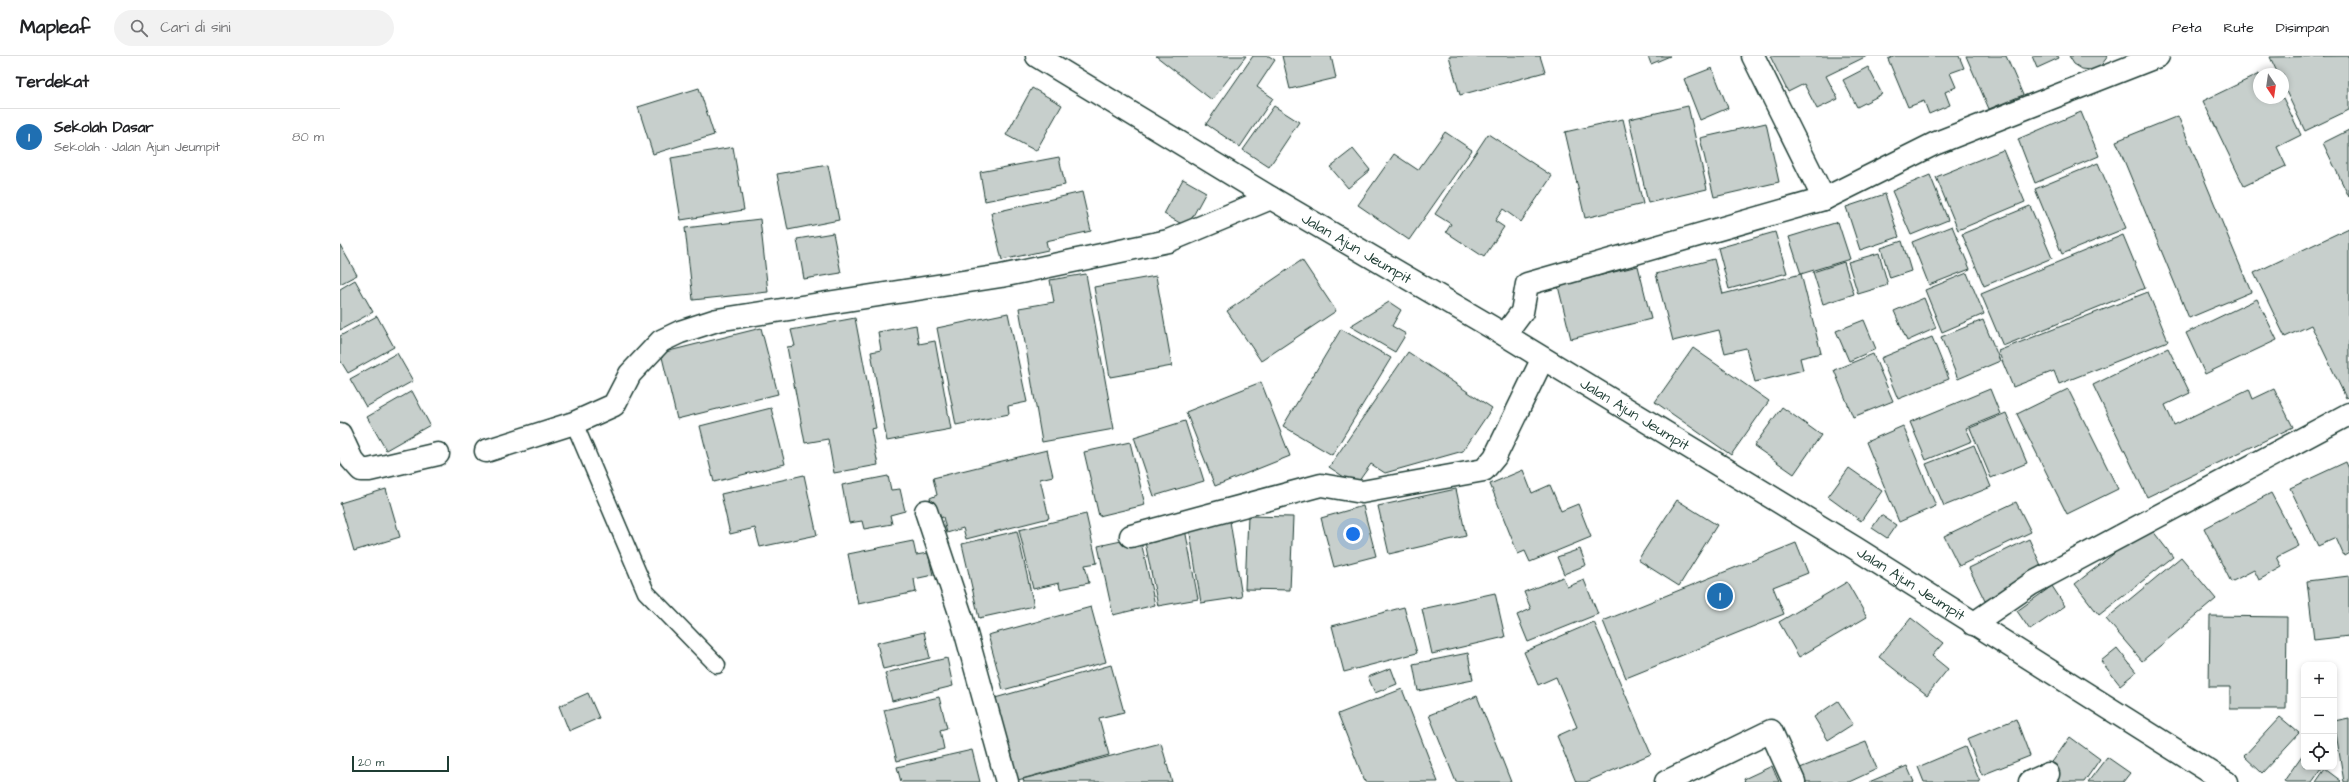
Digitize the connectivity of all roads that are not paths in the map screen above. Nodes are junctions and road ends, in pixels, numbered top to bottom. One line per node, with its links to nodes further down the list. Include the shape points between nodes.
1 (1037, 56): 4 (street, Jalan Ajun Jeumpit)
2 (1753, 56): 5 (street)
3 (2147, 58): 5 (street, via 1934,144)
4 (1271, 198): 6 (street, Jalan Ajun Jeumpit); 9 (street, via 1168,241 1001,276 717,320 688,329 660,341 630,374 614,404)
5 (1824, 198): 6 (street, via 1527,284 1522,312)
6 (1505, 335): 7 (street, Jalan Ajun Jeumpit)
7 (1542, 360): 14 (street, via 1495,456 1484,470 1362,492 1321,485); 15 (street, Jalan Ajun Jeumpit, via 1855,548)
8 (2349, 414): 15 (street, via 2032,584)
9 (574, 422): 11 (street); 16 (lane, via 646,592)
10 (340, 434): 12 (street, via 352,460 360,470 370,470)
11 (486, 451)
12 (438, 454)
13 (926, 511): 17 (street, via 962,619)
14 (1131, 536)
15 (1973, 624): 20 (street, Jalan Ajun Jeumpit)
16 (717, 665)
17 (1007, 782)
18 (1666, 782): 19 (street, via 1771,731)
19 (1794, 782)
20 (2226, 782)

